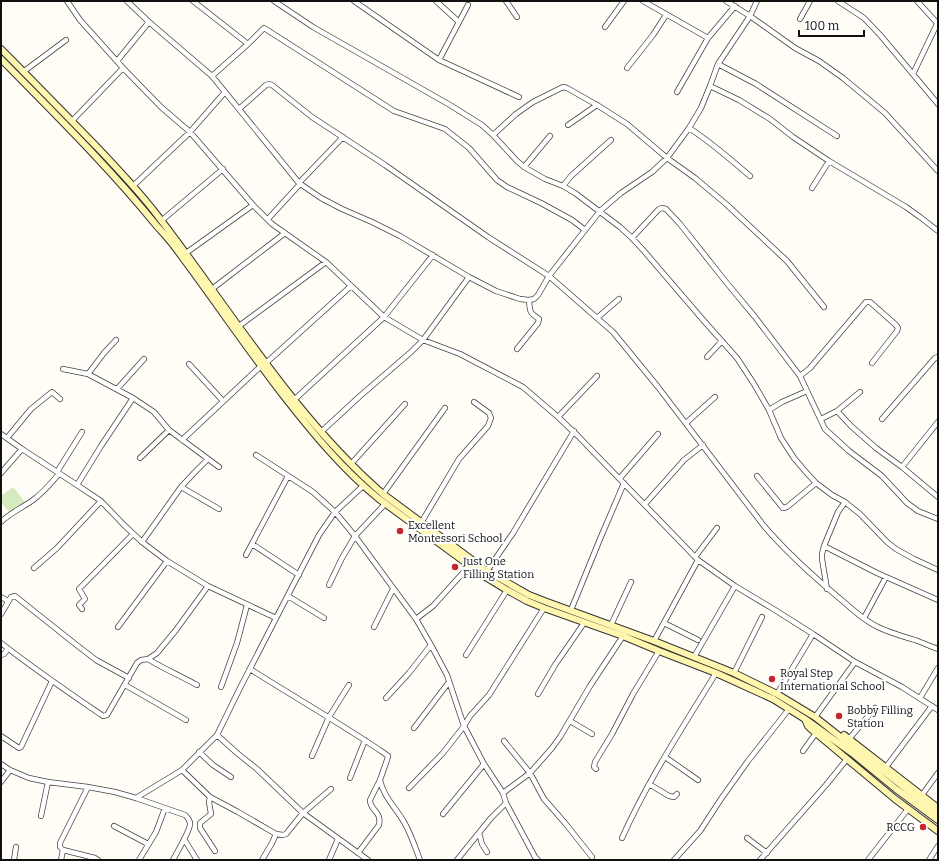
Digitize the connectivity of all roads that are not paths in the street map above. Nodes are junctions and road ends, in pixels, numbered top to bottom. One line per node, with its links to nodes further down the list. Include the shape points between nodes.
1 (67, 1): 31 (street, via 80,20)
2 (127, 1): 21 (street)
3 (193, 1): 27 (street)
4 (274, 1): 49 (street, via 313,28 450,105)
5 (354, 1): 30 (street)
6 (436, 1): 22 (street)
7 (506, 1): 18 (street)
8 (624, 1): 24 (street)
9 (643, 1): 17 (street)
10 (726, 1): 16 (street)
11 (757, 1): 19 (street)
12 (810, 1): 20 (street)
13 (838, 1): 36 (street, via 864,18)
14 (917, 1): 23 (street)
15 (468, 5): 22 (street)
16 (734, 6): 19 (street); 25 (street)
17 (666, 15): 25 (street); 34 (street)
18 (516, 16)
19 (750, 16): 32 (street); 58 (street, via 856,88 885,113)
20 (800, 19)
21 (149, 22): 31 (street); 37 (street)
22 (459, 22): 30 (street)
23 (938, 24): 36 (street)
24 (605, 26)
25 (708, 38): 40 (street)
26 (66, 40): 35 (street)
27 (248, 44): 37 (street); 68 (street, via 264,28 394,111 445,129 470,148 496,180 572,220)
28 (1, 49): 35 (main road)
29 (1, 59): 94 (main road, via 148,214)
30 (439, 60): 41 (street)
31 (117, 61): 33 (street)
32 (718, 64): 38 (street); 51 (street, via 756,84)
33 (123, 68): 45 (street); 48 (street, via 161,108)
34 (627, 68)
35 (23, 72): 45 (main road)
36 (913, 74): 42 (street)
37 (212, 76): 39 (street)
38 (710, 86): 47 (street); 55 (street, via 763,115)
39 (225, 92): 44 (street); 48 (street)
40 (677, 92)
41 (519, 96)
42 (938, 104)
43 (596, 105): 46 (street); 49 (street, via 563,87 533,102); 54 (street, via 627,124)
44 (239, 109): 52 (street, via 270,84 312,117); 60 (street)
45 (72, 121): 61 (main road)
46 (568, 125)
47 (689, 128): 54 (street); 59 (street)
48 (190, 132): 57 (street); 61 (street)
49 (493, 135): 56 (street)
50 (550, 136): 56 (street)
51 (837, 136)
52 (343, 137): 60 (street); 75 (street)
53 (611, 140): 62 (street)
54 (667, 158): 65 (street); 81 (street, via 726,204 787,261)
55 (829, 161): 63 (street); 69 (street, via 906,207)
56 (524, 167): 62 (street)
57 (223, 169): 64 (street); 67 (street)
58 (938, 171)
59 (750, 176)
60 (300, 183): 66 (street); 73 (street, via 321,198)
61 (133, 186): 67 (main road)
62 (563, 186): 65 (street)
63 (812, 188)
64 (253, 205): 66 (street); 72 (street)
65 (600, 211): 68 (street); 71 (street)
66 (268, 219): 70 (street)
67 (161, 221): 72 (main road)
68 (585, 230): 75 (street)
69 (938, 231)
70 (285, 232): 74 (street); 78 (street)
71 (632, 238): 87 (street); 98 (street, via 659,209 666,209)
72 (186, 253): 78 (main road)
73 (433, 255): 76 (street); 82 (street)
74 (326, 262): 77 (street); 84 (street)
75 (549, 276): 80 (street, via 538,295); 83 (street)
76 (469, 277): 80 (street, via 496,291); 86 (street)
77 (351, 286): 82 (street); 94 (street)
78 (212, 289): 84 (main road)
79 (619, 299): 83 (street)
80 (529, 300): 88 (street, via 529,310 539,321)
81 (824, 308)
82 (384, 317): 86 (street); 105 (street)
83 (597, 318): 116 (street, via 613,332)
84 (239, 326): 94 (main road)
85 (116, 340): 96 (street)
86 (423, 340): 112 (street, via 460,354 523,388); 120 (street)
87 (722, 341): 89 (street); 110 (street, via 737,358)
88 (516, 349)
89 (707, 357)
90 (938, 358): 114 (street, via 935,358)
91 (144, 359): 99 (street)
92 (872, 363): 98 (street, via 898,328 870,302 866,302 810,368)
93 (189, 364): 106 (street)
94 (263, 365): 105 (main road); 106 (street); 141 (main road, via 317,437)
95 (63, 369): 96 (street)
96 (88, 374): 99 (street)
97 (597, 376): 112 (street)
98 (800, 376): 100 (street)
99 (117, 389): 103 (street)
100 (807, 390): 110 (street); 113 (street)
101 (860, 392): 111 (street)
102 (715, 397): 116 (street)
103 (133, 398): 117 (street, via 154,412); 140 (street)
104 (60, 399): 123 (street, via 52,392 31,409)
105 (294, 400): 120 (main road)
106 (224, 401): 124 (street)
107 (474, 402): 153 (street, via 489,413 491,418 488,426 459,459)
108 (405, 404): 130 (street)
109 (445, 408): 143 (street)
110 (769, 410): 139 (street, via 788,448)
111 (837, 411): 113 (street); 132 (street, via 876,448)
112 (558, 417): 118 (street)
113 (820, 419): 151 (street, via 835,438 882,476 908,503 918,511)
114 (882, 420)
115 (938, 422): 132 (street)
116 (686, 423): 125 (street)
117 (169, 430): 124 (street); 128 (street)
118 (574, 431): 137 (street); 166 (street, via 513,533)
119 (82, 432): 134 (street)
120 (321, 432): 130 (main road)
121 (1, 434): 123 (street)
122 (658, 434): 137 (street)
123 (7, 438): 126 (street)
124 (182, 440): 129 (street)
125 (703, 445): 148 (street, via 684,460); 174 (street, via 764,526)
126 (22, 449): 133 (street); 134 (street)
127 (256, 455): 135 (street)
128 (140, 458)
129 (208, 460): 131 (street); 142 (street)
130 (351, 464): 143 (main road)
131 (219, 467)
132 (902, 467): 144 (street)
133 (1, 473)
134 (58, 473): 140 (street); 152 (street, via 34,500)
135 (288, 476): 150 (street, via 313,492); 158 (street)
136 (757, 476): 139 (street, via 783,508)
137 (620, 478): 138 (street)
138 (624, 483): 148 (street); 183 (street)
139 (816, 483): 146 (street)
140 (77, 485): 145 (street)
141 (363, 486): 147 (main road); 150 (street)
142 (181, 488): 149 (street); 157 (street)
143 (383, 494): 153 (main road)
144 (938, 497)
145 (101, 501): 155 (street); 164 (street, via 57,548)
146 (845, 502): 159 (street, via 838,512); 165 (street, via 896,549)
147 (385, 504): 156 (street); 163 (main road)
148 (645, 504): 161 (street)
149 (219, 509)
150 (335, 512): 156 (street); 167 (street, via 319,535)
151 (938, 520)
152 (1, 522)
153 (421, 523): 166 (main road)
154 (717, 528): 161 (street)
155 (133, 534): 157 (street); 182 (street, via 79,589 85,599 79,605)
156 (355, 536): 170 (street); 173 (street)
157 (142, 542): 162 (street)
158 (252, 544): 160 (street); 167 (street)
159 (824, 546): 168 (street); 174 (street, via 822,559)
160 (246, 555)
161 (696, 558): 172 (street); 191 (street)
162 (167, 561): 171 (street); 193 (street)
163 (470, 565): 175 (main road); 189 (street, via 432,606)
164 (34, 568)
165 (938, 570)
166 (487, 571): 183 (main road, via 529,595)
167 (299, 575): 176 (street)
168 (886, 577): 178 (street); 188 (street)
169 (631, 582): 192 (street)
170 (329, 585)
171 (208, 586): 180 (street); 207 (street, via 176,630 157,653)
172 (735, 586): 195 (street); 206 (street)
173 (393, 589): 189 (street); 194 (street)
174 (827, 589): 188 (street)
175 (507, 590): 181 (main road); 205 (street)
176 (288, 596): 186 (street); 187 (street)
177 (1, 597): 179 (street)
178 (938, 600)
179 (8, 601): 184 (street); 213 (street, via 15,596 96,660)
180 (247, 605): 186 (street); 219 (street)
181 (544, 608): 190 (main road); 233 (street, via 489,695)
182 (82, 609)
183 (571, 610): 192 (main road)
184 (1, 614)
185 (762, 617): 212 (street)
186 (276, 618): 210 (street)
187 (324, 618)
188 (864, 618): 201 (street, via 876,627)
189 (416, 619): 200 (street)
190 (584, 623): 196 (main road); 220 (street)
191 (664, 623): 197 (street); 198 (street)
192 (611, 625): 198 (main road)
193 (118, 627)
194 (374, 627)
195 (813, 634): 208 (street); 221 (street)
196 (623, 636): 203 (main road); 232 (street)
197 (698, 640)
198 (654, 641): 206 (main road)
199 (1, 643): 202 (street)
200 (431, 645): 215 (street); 222 (street)
201 (938, 648)
202 (8, 649): 204 (street); 214 (street)
203 (659, 651): 211 (main road); 251 (street, via 595,762)
204 (1, 655)
205 (466, 655)
206 (694, 657): 212 (main road)
207 (148, 659): 213 (street, via 137,663); 217 (street)
208 (855, 662): 223 (street); 229 (street)
209 (938, 668): 223 (street)
210 (250, 669): 228 (street); 238 (street)
211 (716, 673): 226 (main road); 246 (street)
212 (734, 673): 221 (main road)
213 (129, 678): 216 (street)
214 (52, 681): 216 (street, via 103,716 107,715); 239 (street, via 21,747)
215 (449, 682): 233 (street); 234 (street)
216 (125, 685): 231 (street)
217 (197, 685)
218 (349, 685): 228 (street)
219 (221, 687)
220 (538, 694)
221 (777, 694): 229 (main road)
222 (386, 698)
223 (920, 698): 224 (street)
224 (932, 706): 227 (street); 250 (street)
225 (876, 708): 240 (street)
226 (789, 709): 230 (main road); 309 (street, via 720,799 700,831)
227 (938, 710)
228 (329, 717): 241 (street); 245 (street)
229 (816, 718): 235 (main road); 240 (main road, via 826,721)
230 (805, 719): 235 (main road); 236 (main road)
231 (186, 720)
232 (570, 721): 237 (street); 254 (street, via 552,748)
233 (464, 726): 249 (street); 264 (street, via 443,753)
234 (414, 728)
235 (825, 730): 276 (main road); 279 (main road)
236 (816, 733): 243 (street); 247 (main road)
237 (592, 734)
238 (217, 735): 244 (street); 275 (street)
239 (1, 736)
240 (849, 739): 250 (main road)
241 (365, 740): 257 (street); 258 (street, via 388,756)
242 (504, 741): 254 (street)
243 (803, 751)
244 (199, 752): 253 (street); 256 (street)
245 (312, 756)
246 (665, 757): 259 (street); 262 (street)
247 (847, 759): 274 (main road); 295 (street)
248 (1, 764): 252 (street)
249 (484, 764): 266 (street); 277 (street)
250 (886, 767): 268 (main road)
251 (596, 769)
252 (10, 770): 260 (street); 261 (street, via 28,778)
253 (182, 770): 269 (street); 270 (street)
254 (530, 773): 266 (street); 296 (street, via 544,799)
255 (938, 773): 268 (street)
256 (230, 777)
257 (350, 778)
258 (380, 780): 294 (street, via 370,800 370,805 379,816 379,825); 307 (street, via 381,787 412,838)
259 (698, 780)
260 (1, 782)
261 (48, 782): 263 (street); 278 (street)
262 (649, 784): 267 (street, via 669,796 674,797); 284 (street)
263 (88, 787): 270 (street); 291 (street, via 60,843)
264 (409, 788)
265 (331, 789): 275 (street)
266 (503, 794): 271 (street)
267 (677, 794)
268 (922, 795): 273 (main road)
269 (210, 797): 283 (street); 292 (street, via 211,814 200,824 200,828)
270 (136, 798): 272 (street)
271 (506, 803): 282 (street); 297 (street)
272 (165, 808): 286 (street, via 188,818 190,825); 288 (street, via 156,832)
273 (938, 808)
274 (908, 809): 281 (main road); 311 (street)
275 (303, 813): 283 (street, via 284,835); 287 (street)
276 (938, 813)
277 (443, 814)
278 (41, 816)
279 (938, 820)
280 (114, 826): 288 (street)
281 (938, 831)
282 (479, 833): 293 (street); 308 (street)
283 (276, 834): 304 (street)
284 (622, 838)
285 (747, 838): 295 (street)
286 (184, 839): 302 (street); 303 (street)
287 (338, 839): 294 (street); 305 (street)
288 (148, 844): 301 (street)
289 (938, 846): 312 (street)
290 (16, 847): 298 (street)
291 (63, 850): 299 (street); 300 (street)
292 (215, 851)
293 (487, 852)
294 (358, 853): 306 (street)
295 (767, 853): 310 (street)
296 (592, 857)
297 (535, 859)
298 (14, 860)
299 (61, 860)
300 (98, 860)
301 (139, 860)
302 (173, 860)
303 (197, 860)
304 (262, 860)
305 (329, 860)
306 (368, 860)
307 (420, 860)
308 (457, 860)
309 (674, 860)
310 (760, 860)
311 (868, 860)
312 (930, 860)

